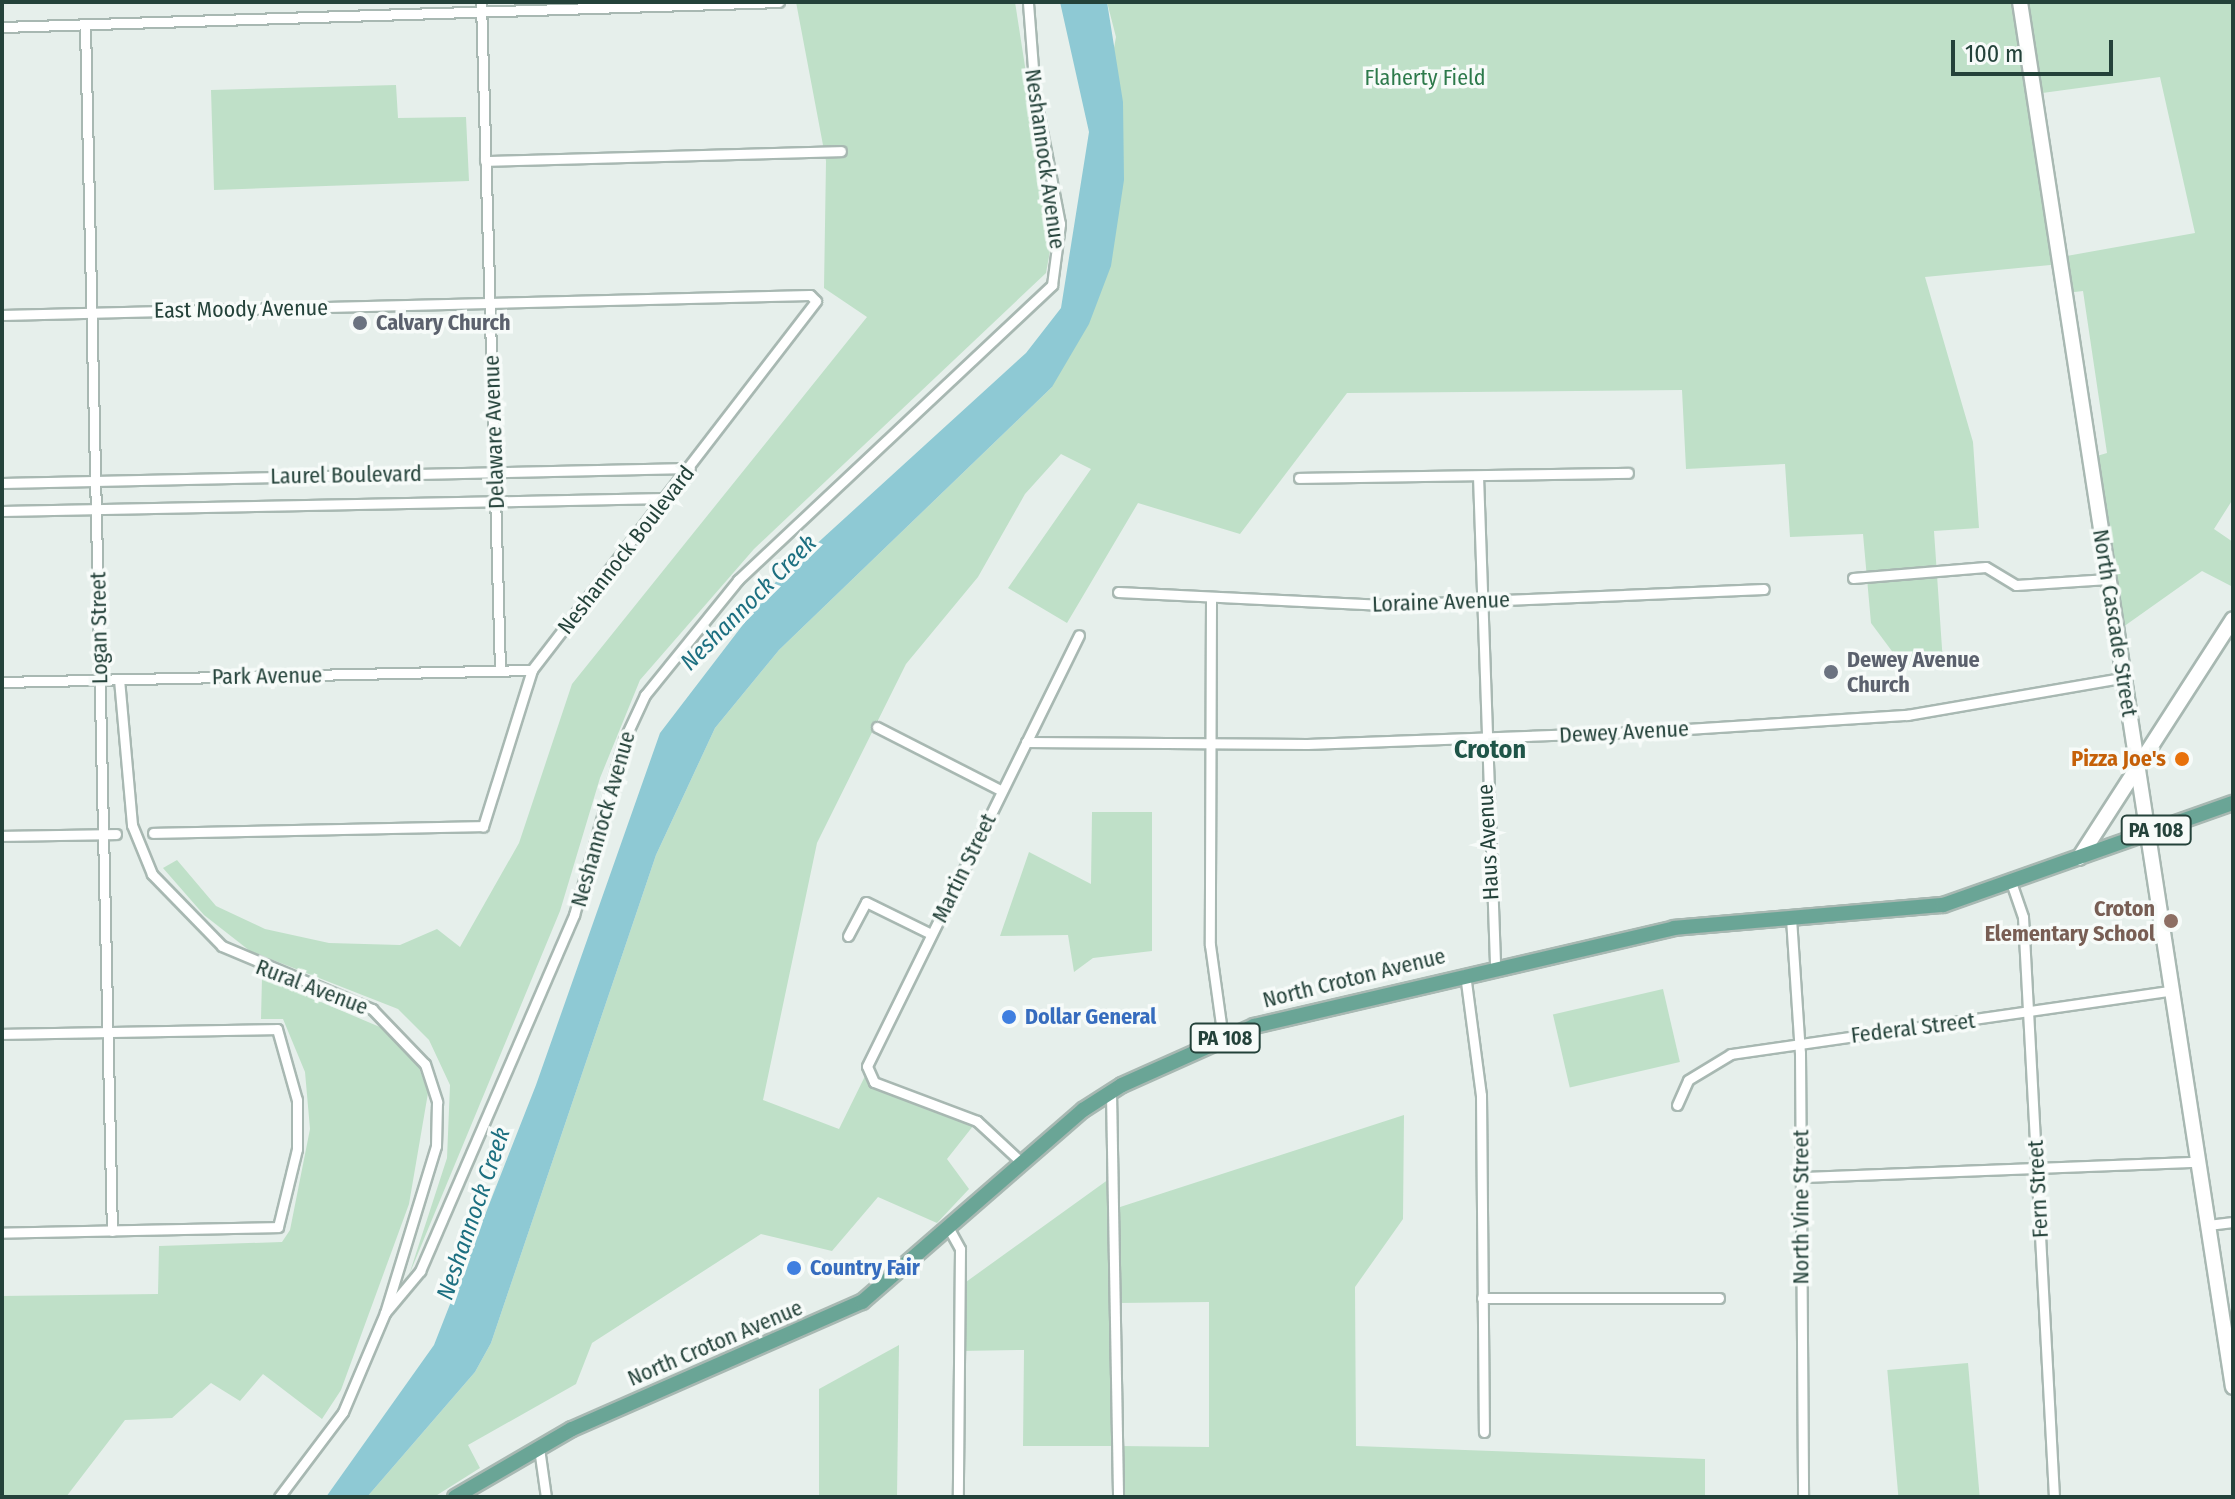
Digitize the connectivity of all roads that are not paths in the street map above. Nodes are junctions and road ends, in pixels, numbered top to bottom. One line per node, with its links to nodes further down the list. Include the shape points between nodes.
1 (1028, 2): 76 (street, Neshannock Avenue, via 1035,94 1060,224 1052,285 738,580 645,695 624,740 569,930 420,1271)
2 (2020, 2): 25 (street, North Cascade Street)
3 (779, 3): 4 (street)
4 (482, 7): 5 (street); 8 (street, Delaware Avenue)
5 (85, 25): 6 (street); 11 (street, Logan Street)
6 (2, 27)
7 (841, 151): 8 (street)
8 (485, 161): 10 (street, Delaware Avenue)
9 (814, 299): 10 (street, East Moody Avenue); 13 (street, Neshannock Boulevard, via 813,311)
10 (490, 302): 11 (street, East Moody Avenue); 14 (street, Delaware Avenue)
11 (91, 313): 12 (street, East Moody Avenue); 18 (street, Logan Street)
12 (2, 315)
13 (690, 468): 14 (street, Laurel Boulevard); 20 (street, Neshannock Boulevard)
14 (495, 472): 18 (street, Laurel Boulevard); 21 (street, Delaware Avenue)
15 (1628, 473): 16 (street)
16 (1478, 476): 17 (street); 29 (street, Haus Avenue)
17 (1299, 478)
18 (95, 481): 19 (street, Laurel Boulevard); 22 (street, Logan Street)
19 (2, 483)
20 (666, 498): 21 (street, Laurel Boulevard); 33 (street, Neshannock Boulevard)
21 (496, 500): 22 (street, Laurel Boulevard); 32 (street, Delaware Avenue)
22 (96, 510): 23 (street, Laurel Boulevard); 35 (street, Logan Street)
23 (2, 511)
24 (1853, 578): 25 (street, via 1986,567 2016,585)
25 (2108, 579): 34 (street, North Cascade Street)
26 (1764, 589): 29 (street, Loraine Avenue)
27 (1118, 592): 28 (street, Loraine Avenue)
28 (1211, 601): 29 (street, Loraine Avenue); 41 (street)
29 (1479, 601): 39 (street, Haus Avenue)
30 (2233, 619): 42 (street)
31 (1079, 635): 40 (street, Martin Street)
32 (500, 670): 33 (street, Park Avenue); 36 (street, Park Avenue)
33 (532, 670): 45 (street, Neshannock Boulevard, via 483,826)
34 (2122, 678): 39 (street, Dewey Avenue, via 1907,715); 42 (street, North Cascade Street)
35 (100, 679): 36 (street, Park Avenue); 37 (street, Park Avenue); 47 (street, Logan Street)
36 (119, 679): 76 (street, Rural Avenue, via 132,825 152,874 222,946 372,1009 425,1064 437,1102 436,1146)
37 (2, 682)
38 (877, 727): 43 (street)
39 (1483, 739): 41 (street, Dewey Avenue); 55 (street, Haus Avenue)
40 (1026, 742): 41 (street, Dewey Avenue); 43 (street, Martin Street)
41 (1210, 743): 61 (street, via 1210,945)
42 (2138, 766): 46 (street, North Cascade Street); 50 (street)
43 (1002, 791): 53 (street, Martin Street)
44 (2233, 803): 46 (main road, North Croton Avenue / PA 108)
45 (153, 833)
46 (2149, 833): 50 (main road, North Croton Avenue / PA 108); 57 (street, North Cascade Street)
47 (102, 834): 48 (street); 49 (street); 59 (street, Logan Street)
48 (116, 834)
49 (2, 836)
50 (2079, 858): 51 (main road, North Croton Avenue / PA 108)
51 (2011, 882): 52 (main road, North Croton Avenue / PA 108, via 1943,905); 58 (street, Fern Street, via 2023,917)
52 (1791, 918): 55 (main road, North Croton Avenue / PA 108, via 1674,928); 62 (street, North Vine Street)
53 (931, 934): 54 (street, via 866,902); 65 (street, Martin Street, via 867,1066 869,1077 977,1121)
54 (848, 936)
55 (1495, 967): 56 (main road, North Croton Avenue / PA 108)
56 (1465, 974): 61 (main road, North Croton Avenue / PA 108, via 1283,1015); 74 (street, via 1481,1095)
57 (2173, 990): 58 (street, Federal Street); 66 (street, North Cascade Street)
58 (2029, 1012): 62 (street, Federal Street); 67 (street, Fern Street)
59 (108, 1031): 60 (street); 72 (street, Logan Street); 72 (street, via 278,1030 297,1100 297,1149 278,1227)
60 (2, 1034)
61 (1223, 1039): 63 (main road, North Croton Avenue / PA 108)
62 (1799, 1040): 64 (street, Federal Street, via 1716,1060 1688,1080); 68 (street, North Vine Street)
63 (1111, 1092): 65 (main road, North Croton Avenue / PA 108); 86 (street)
64 (1677, 1105)
65 (1020, 1161): 71 (main road, North Croton Avenue / PA 108)
66 (2199, 1162): 67 (street); 70 (street, North Cascade Street)
67 (2037, 1168): 68 (street); 88 (street, Fern Street)
68 (1802, 1177): 87 (street, North Vine Street)
69 (2233, 1222): 70 (street)
70 (2208, 1225): 77 (street, North Cascade Street)
71 (948, 1227): 79 (main road, North Croton Avenue / PA 108, via 844,1312); 85 (street, via 960,1249)
72 (112, 1231): 73 (street)
73 (2, 1233)
74 (1482, 1298): 75 (street); 78 (street)
75 (1719, 1298)
76 (385, 1313): 81 (street, Neshannock Avenue, via 355,1391)
77 (2233, 1387)
78 (1484, 1432)
79 (539, 1448): 80 (main road, North Croton Avenue / PA 108); 84 (street)
80 (479, 1483): 82 (main road, North Croton Avenue / PA 108); 83 (street)
81 (279, 1497)
82 (455, 1497)
83 (469, 1497)
84 (546, 1497)
85 (958, 1497)
86 (1118, 1497)
87 (1803, 1497)
88 (2054, 1497)

